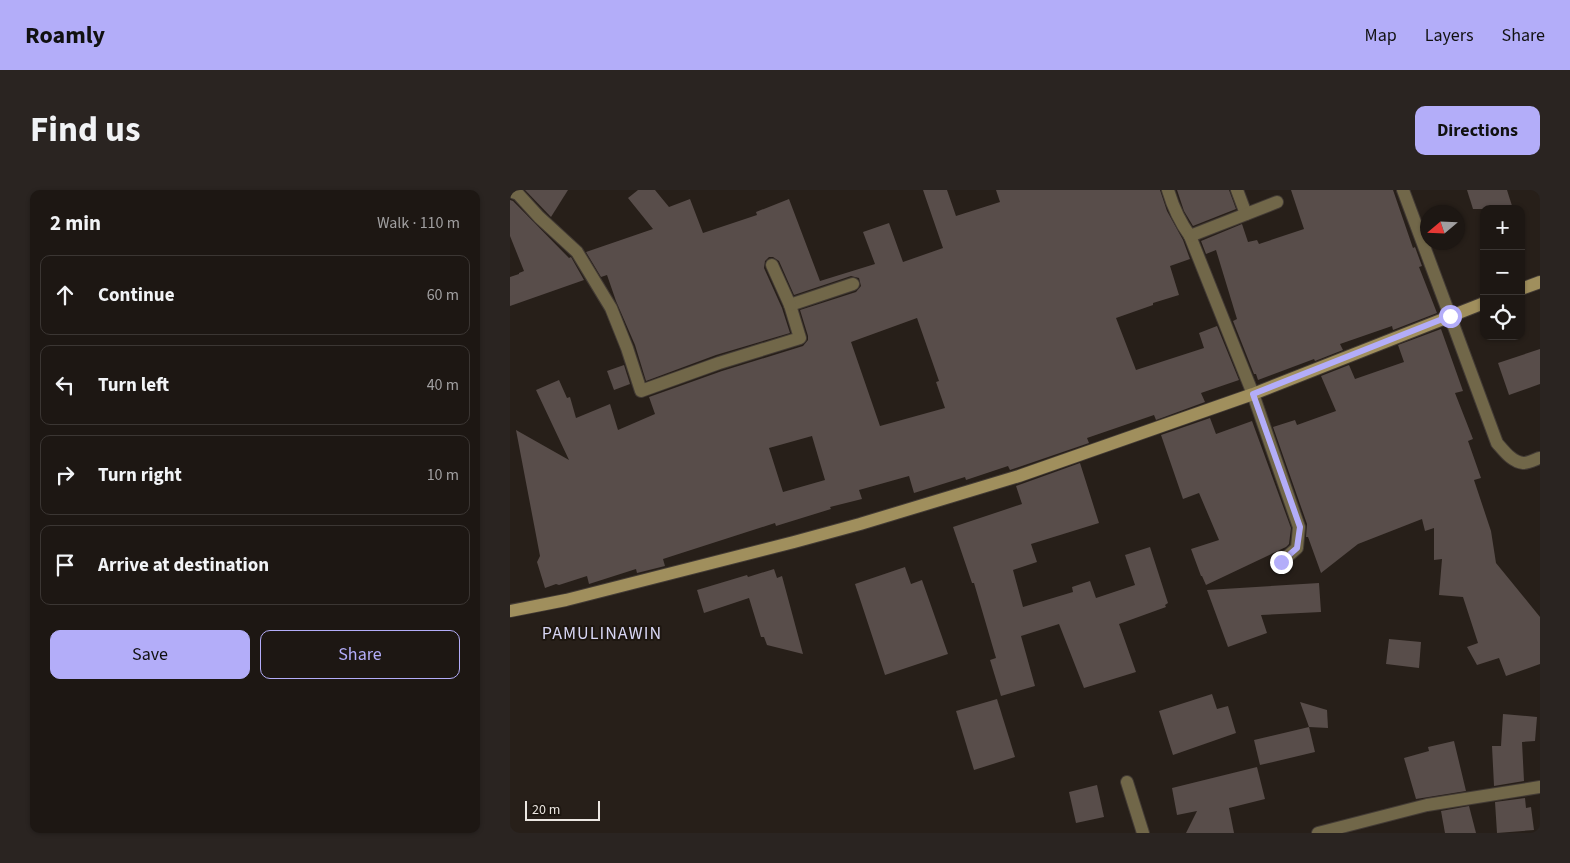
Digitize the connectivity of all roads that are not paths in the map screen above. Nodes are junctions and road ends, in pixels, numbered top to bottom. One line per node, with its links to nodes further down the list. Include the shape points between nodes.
1 (1168, 190): 7 (street, via 1172,205)
2 (1237, 190): 6 (street)
3 (1403, 190): 14 (street)
4 (510, 191): 13 (street, via 518,194 578,252 611,308 641,391 800,338)
5 (1277, 202): 6 (street)
6 (1246, 214): 7 (street)
7 (1190, 236): 15 (street)
8 (772, 266): 13 (street)
9 (1540, 282): 11 (street)
10 (853, 284): 13 (street)
11 (1525, 288)
12 (1480, 304): 14 (street)
13 (790, 305)
14 (1450, 316): 15 (street); 16 (street, via 1498,443 1515,460 1524,463)
15 (1253, 394): 17 (street, via 1300,527 1297,548); 18 (street, via 1019,476 860,524)
16 (1539, 458)
17 (1281, 562)
18 (510, 612)
19 (1127, 782): 21 (street)
20 (1540, 787): 22 (street, via 1427,805)
21 (1143, 833)
22 (1318, 833)

